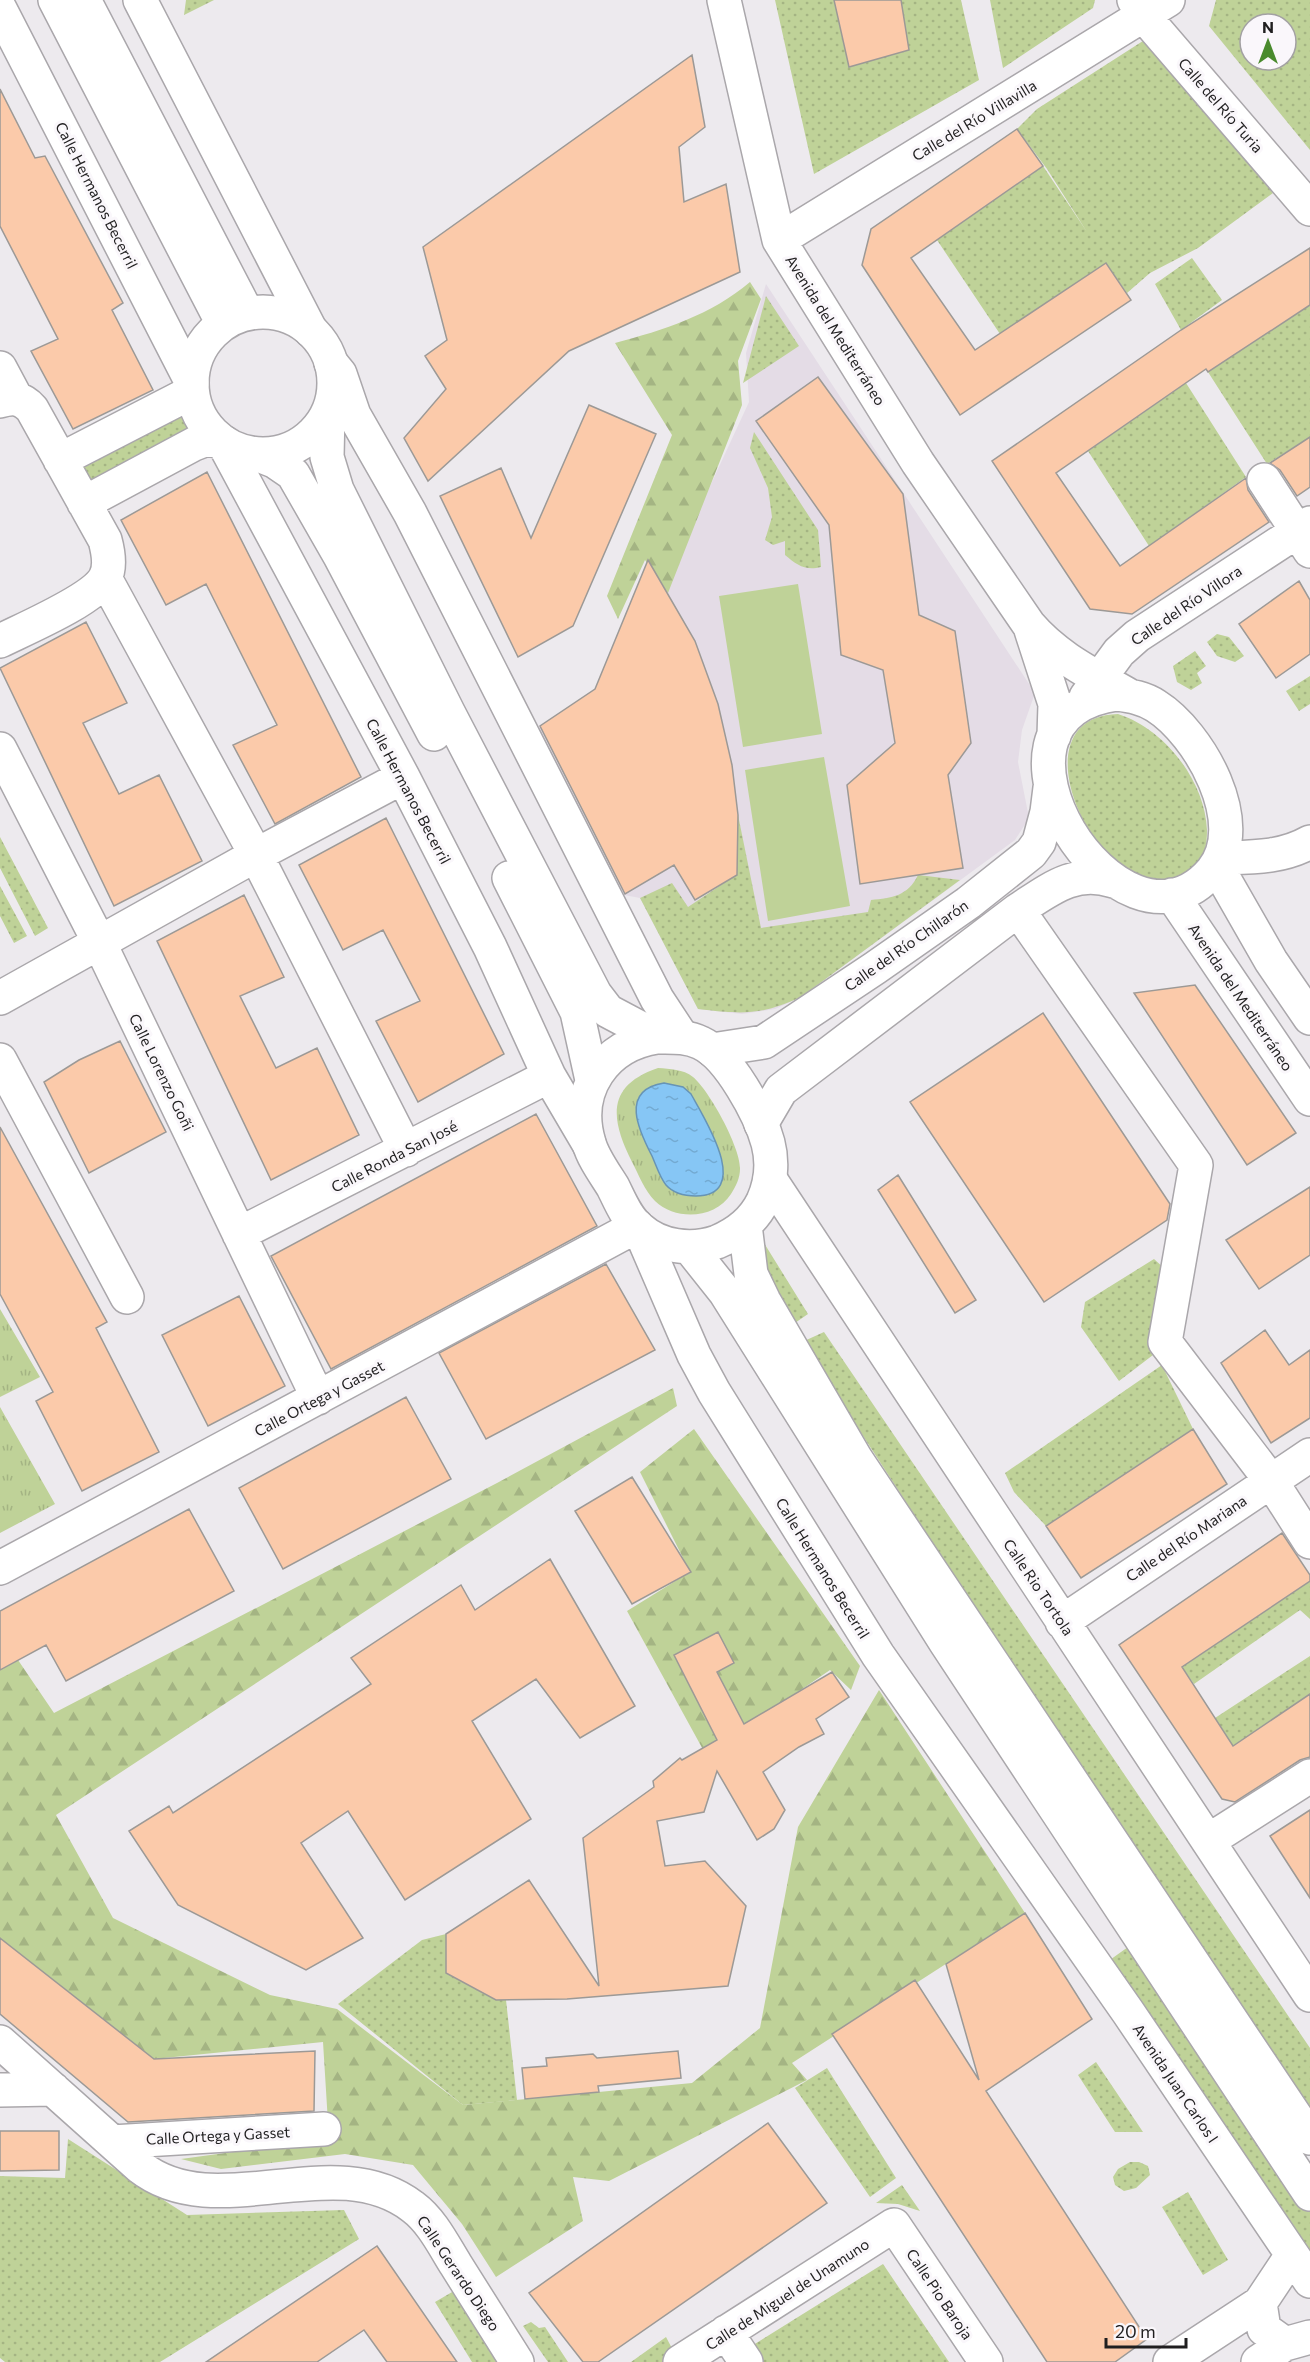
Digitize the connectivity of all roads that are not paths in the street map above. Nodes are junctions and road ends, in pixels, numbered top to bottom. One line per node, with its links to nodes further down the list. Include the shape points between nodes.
1 (55, 0): 9 (street)
2 (84, 0): 9 (street)
3 (140, 0): 10 (street, Calle Hermanos Becerril)
4 (724, 0): 8 (street, Avenida del Mediterráneo)
5 (1149, 5): 7 (street, Calle del Río Turia); 8 (street, Calle del Río Villavilla)
6 (5, 29): 13 (street, Calle Hermanos Becerril)
7 (1310, 209)
8 (779, 240): 23 (street, Avenida del Mediterráneo, via 918,463)
9 (235, 319): 10 (street, Calle Hermanos Becerril, via 278,314); 13 (street, via 202,346 194,364)
10 (311, 331): 11 (street, Calle Hermanos Becerril)
11 (331, 363): 15 (street, Calle Hermanos Becerril, via 334,388); 41 (street, Calle Hermanos Becerril, via 340,374 354,415 410,513 657,999)
12 (0, 368): 14 (street)
13 (192, 387): 16 (street, Calle Hermanos Becerril, via 203,422); 18 (street)
14 (8, 399): 18 (street, via 25,401 32,409)
15 (328, 412): 17 (street, Calle Hermanos Becerril, via 317,429 294,447); 41 (street, Calle Hermanos Becerril, via 327,458 338,490 595,994 608,1011)
16 (223, 442): 17 (street, Calle Hermanos Becerril); 20 (street, via 207,439 194,444); 30 (street, Calle Hermanos Becerril)
17 (256, 454): 45 (street, Calle Hermanos Becerril, via 293,474 340,556 572,1002 584,1035)
18 (60, 460): 20 (street)
19 (1264, 480): 21 (street)
20 (84, 503): 22 (street, via 105,540)
21 (1306, 535): 25 (street, Calle del Río Villora, via 1137,636)
22 (105, 578): 24 (street, via 83,597); 33 (street)
23 (1029, 625): 25 (street, via 1049,646); 28 (street, via 1055,704)
24 (0, 641)
25 (1099, 678): 26 (street); 27 (street, Calle del Río Villora)
26 (1130, 696): 27 (street, via 1104,696); 34 (street, via 1166,713 1216,781 1225,825)
27 (1080, 706): 28 (street)
28 (1054, 736): 31 (street, via 1048,762)
29 (0, 749): 38 (street, Calle Lorenzo Goñi)
30 (403, 777): 33 (street); 44 (street, Calle Hermanos Becerril, via 490,947)
31 (1050, 788): 35 (street, via 1073,837); 42 (street, Calle del Río Chillarón, via 1039,842 968,903 764,1042)
32 (1310, 842): 34 (street, via 1278,855)
33 (256, 855): 38 (street); 49 (street)
34 (1218, 862): 36 (street, via 1200,882); 40 (street, via 1271,961)
35 (1113, 880): 36 (street, via 1141,894); 37 (street, via 1079,876)
36 (1172, 895): 46 (street, Avenida del Mediterráneo)
37 (1018, 910): 47 (street, via 781,1090); 58 (street, via 1196,1165 1165,1342)
38 (99, 942): 39 (street); 53 (street, Calle Lorenzo Goñi)
39 (0, 996)
40 (1310, 1018)
41 (669, 1037): 42 (street, via 700,1042); 45 (street, via 638,1040 625,1046 601,1066)
42 (712, 1050): 47 (street, via 729,1068)
43 (0, 1060): 55 (street)
44 (549, 1076): 48 (street, Calle Hermanos Becerril); 49 (street, Calle Ronda San José)
45 (592, 1080): 48 (street, via 587,1105)
46 (1310, 1100)
47 (761, 1124): 50 (street, via 768,1144)
48 (589, 1144): 52 (street)
49 (406, 1150): 53 (street, Calle Ronda San José)
50 (770, 1179): 51 (street, via 758,1210); 61 (street, Calle Rio Tortola)
51 (745, 1225): 54 (street, via 727,1238); 64 (street, via 751,1274 764,1301 856,1459)
52 (638, 1228): 54 (street, via 660,1241); 56 (street, Calle Ortega y Gasset); 65 (street, Calle Hermanos Becerril, via 694,1355 769,1483 878,1655)
53 (239, 1234): 56 (street, Calle Lorenzo Goñi)
54 (690, 1248): 64 (street, via 725,1292 946,1642)
55 (127, 1297)
56 (318, 1398): 60 (street, Calle Ortega y Gasset)
57 (1310, 1455): 58 (street, Calle del Río Mariana)
58 (1271, 1481): 59 (street); 61 (street, Calle del Río Mariana)
59 (1310, 1542)
60 (0, 1568)
61 (1062, 1622): 63 (street, Calle Rio Tortola)
62 (1310, 1776): 63 (street)
63 (1208, 1841): 66 (street, Calle Rio Tortola)
64 (1102, 1854): 71 (street); 74 (street)
65 (1040, 1887): 76 (street, Avenida Juan Carlos I)
66 (1310, 1995)
67 (0, 2042): 68 (street, Calle Ortega y Gasset)
68 (53, 2089): 69 (street); 72 (street, Calle Ortega y Gasset)
69 (0, 2090)
70 (324, 2129): 72 (street, Calle Ortega y Gasset)
71 (1310, 2138)
72 (112, 2142): 73 (street, Calle Ortega y Gasset, via 159,2180 184,2188)
73 (214, 2190): 80 (street, Calle Gerardo Diego, via 350,2183 377,2188 402,2199 423,2216 439,2237)
74 (1310, 2194)
75 (894, 2225): 78 (street, Calle de Miguel de Unamuno); 83 (street, Calle Pio Baroja)
76 (1301, 2268): 77 (street)
77 (1260, 2303): 79 (street, via 1264,2329); 84 (street)
78 (726, 2332): 81 (street, Calle de Miguel de Unamuno); 82 (street)
79 (1297, 2341): 85 (street)
80 (518, 2362)
81 (680, 2362)
82 (746, 2362)
83 (986, 2362)
84 (1170, 2362)
85 (1258, 2362)

